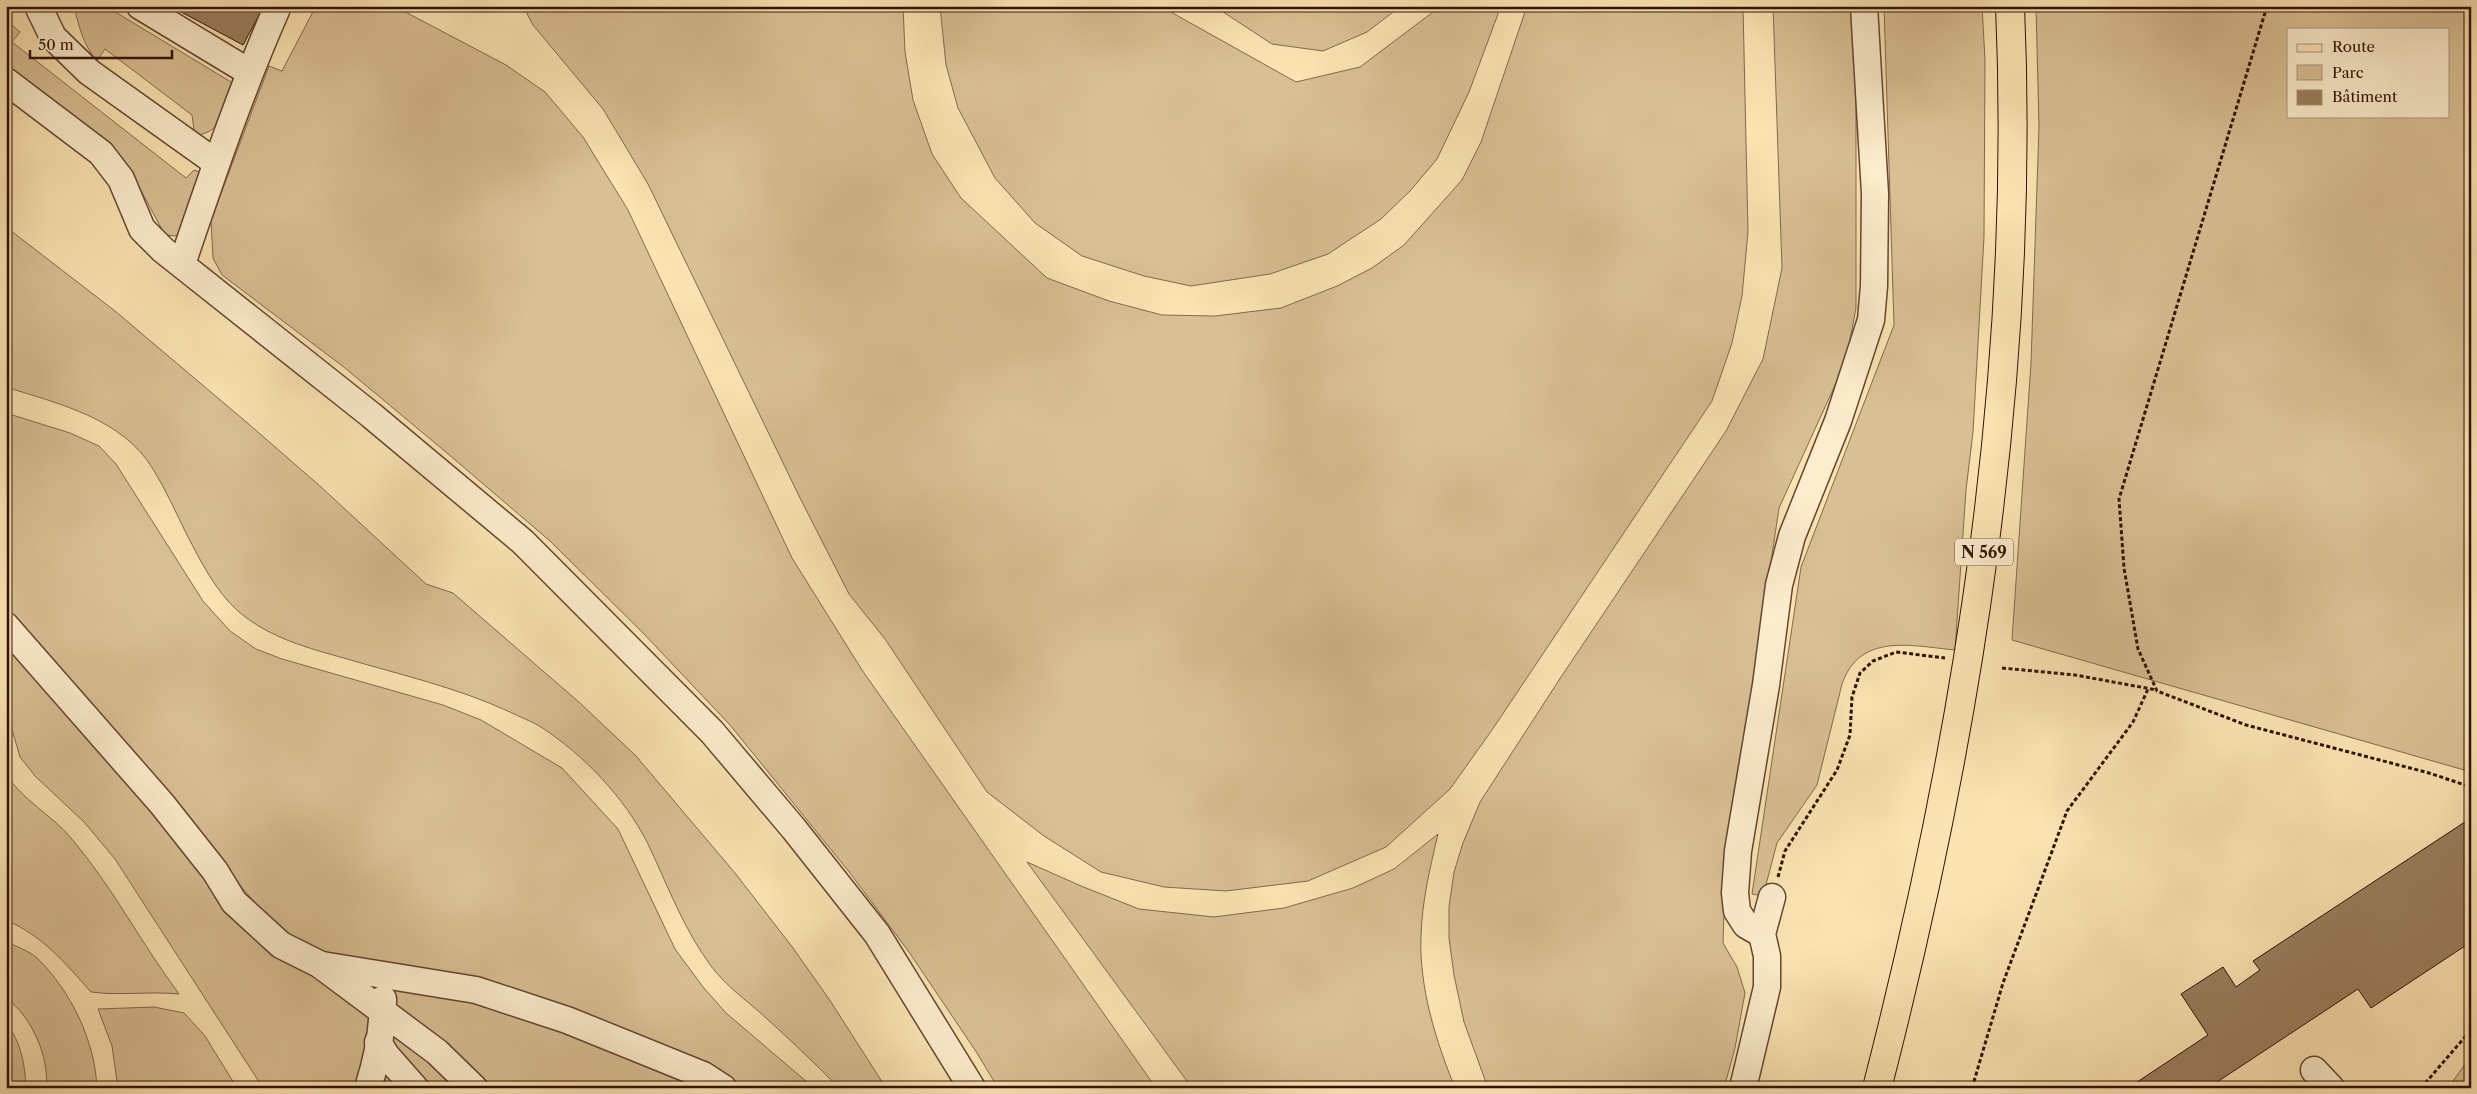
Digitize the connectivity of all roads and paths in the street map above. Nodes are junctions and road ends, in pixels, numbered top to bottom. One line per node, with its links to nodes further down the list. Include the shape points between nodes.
1 (38, 6): 9 (lane, via 53,37 89,72)
2 (140, 6): 7 (lane)
3 (278, 6): 7 (lane)
4 (1864, 6): 18 (lane, via 1875,194 1871,320 1838,421 1792,536 1779,585 1738,850 1735,893 1737,911 1746,925)
5 (2010, 6): 30 (main road, N 569, via 2010,261 1999,409 1977,609 1945,794 1906,975)
6 (2267, 6): 15 (path, via 2119,500 2124,568 2138,649)
7 (249, 72): 9 (lane)
8 (6, 81): 10 (lane, via 100,153 122,179 142,229)
9 (215, 162): 10 (lane)
10 (182, 264): 28 (lane, via 523,542 712,732 877,934)
11 (6, 626): 19 (lane, via 162,804 215,871 234,902 281,945)
12 (1946, 658): 17 (path, via 1896,652 1873,661 1860,673 1852,697 1850,735 1837,770 1785,850)
13 (2002, 668): 14 (path, via 2075,675)
14 (2148, 689): 15 (path); 31 (path, via 2134,722 2067,811 2003,982)
15 (2157, 690): 16 (path, via 2246,725)
16 (2471, 787)
17 (1772, 897): 18 (lane)
18 (1762, 934): 29 (lane, via 1767,956 1767,987)
19 (318, 964): 20 (lane); 21 (lane)
20 (383, 975): 21 (lane); 27 (lane, via 476,990 592,1030 703,1075)
21 (383, 1013): 23 (lane); 24 (lane, via 437,1052)
22 (2471, 1030): 32 (path)
23 (378, 1042): 25 (lane); 26 (lane)
24 (466, 1083)
25 (368, 1088)
26 (415, 1088)
27 (724, 1088)
28 (972, 1088)
29 (1743, 1088)
30 (1877, 1088)
31 (1972, 1088)
32 (2421, 1088)

